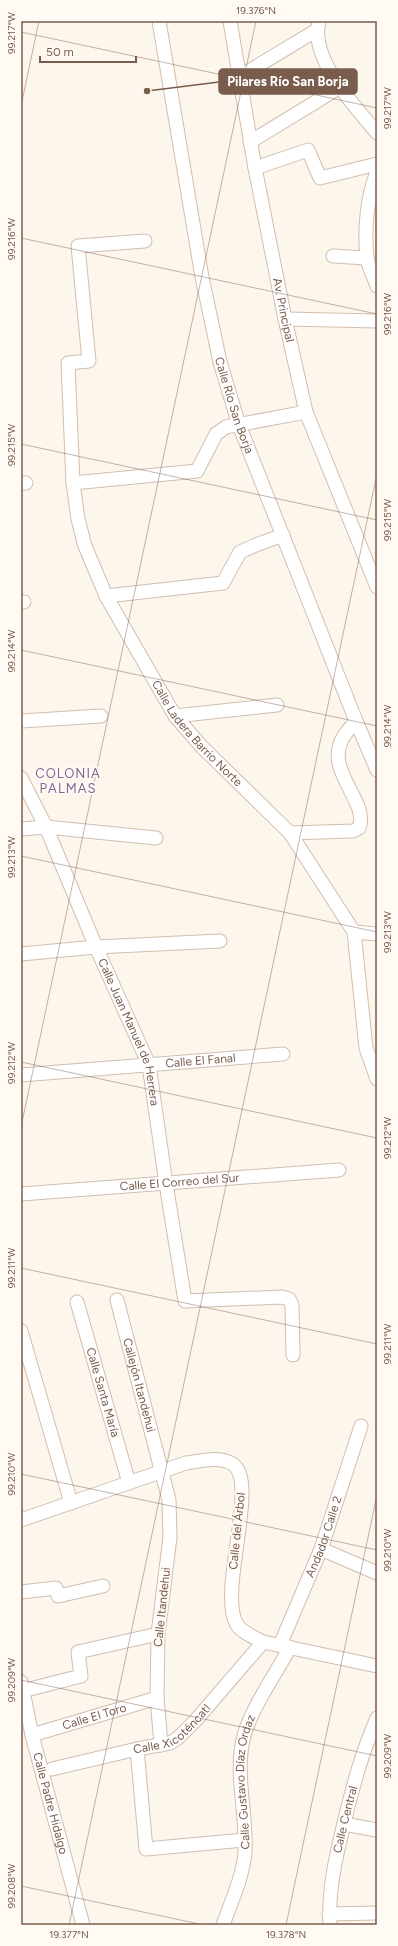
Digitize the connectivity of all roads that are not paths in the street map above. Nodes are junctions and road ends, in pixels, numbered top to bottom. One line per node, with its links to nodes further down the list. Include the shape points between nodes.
1 (159, 21): 18 (street, Calle Río San Borja, via 204,284 220,362)
2 (230, 21): 4 (street, Av. Principal)
3 (318, 26): 4 (street); 5 (street, via 319,46)
4 (239, 77): 7 (street, Av. Principal)
5 (340, 87): 6 (street); 7 (street)
6 (377, 133)
7 (250, 142): 9 (street, Av. Principal)
8 (377, 164): 9 (street, via 320,178 308,150)
9 (255, 168): 15 (street, Av. Principal)
10 (377, 172): 13 (street, via 372,185 367,223)
11 (145, 241): 19 (street, Calle Ladera Barrio Norte, via 78,246 89,361 68,363)
12 (332, 256): 13 (street)
13 (367, 258): 14 (street)
14 (377, 286)
15 (285, 319): 16 (street); 17 (street, Av. Principal)
16 (377, 321)
17 (306, 412): 18 (street); 21 (street, Av. Principal)
18 (238, 425): 19 (street, via 216,434 197,471); 20 (street, Calle Río San Borja)
19 (73, 483): 22 (street, Calle Ladera Barrio Norte, via 78,519)
20 (283, 535): 22 (street, via 240,552 223,582); 27 (street, Calle Río San Borja)
21 (377, 587)
22 (106, 596): 25 (street, Calle Ladera Barrio Norte)
23 (276, 705): 25 (street)
24 (101, 716): 26 (street)
25 (175, 716): 32 (street, Calle Ladera Barrio Norte, via 202,747)
26 (21, 722)
27 (356, 722): 28 (street, Calle Río San Borja); 32 (street, via 343,736 339,766 360,809 362,821 359,828 353,831)
28 (377, 770)
29 (21, 778): 30 (street, Calle Juan Manuel de Herrera)
30 (46, 827): 31 (street); 33 (street); 37 (street, Calle Juan Manuel de Herrera)
31 (21, 829)
32 (290, 833): 34 (street, Calle Ladera Barrio Norte)
33 (156, 838)
34 (354, 932): 35 (street); 39 (street, Calle Ladera Barrio Norte)
35 (377, 934)
36 (220, 940): 37 (street)
37 (96, 947): 38 (street); 41 (street, Calle Juan Manuel de Herrera)
38 (21, 954)
39 (371, 1048): 43 (street, Calle Ladera Barrio Norte)
40 (283, 1054): 41 (street, Calle El Fanal)
41 (149, 1065): 42 (street, Calle El Fanal); 45 (street, Calle Juan Manuel de Herrera)
42 (21, 1075)
43 (377, 1079)
44 (339, 1170): 45 (street, Calle El Correo del Sur)
45 (166, 1184): 46 (street, Calle El Correo del Sur); 50 (street, Calle Juan Manuel de Herrera, via 186,1301 289,1299 292,1305)
46 (21, 1194)
47 (117, 1300): 52 (street, Callejón Itandehui)
48 (77, 1302): 53 (street, Calle Santa María)
49 (21, 1331): 54 (street)
50 (293, 1355)
51 (361, 1426): 56 (street, Andador Calle 2)
52 (162, 1470): 53 (street, Calle del Árbol); 60 (street, Calle Itandehui, via 171,1519); 61 (street, Calle del Árbol, via 209,1460 229,1462 238,1470 242,1490 231,1610 236,1624)
53 (129, 1483): 54 (street, Calle del Árbol)
54 (71, 1503): 55 (street, Calle del Árbol)
55 (21, 1520)
56 (321, 1549): 57 (street); 62 (street, Andador Calle 2)
57 (377, 1573)
58 (103, 1586): 59 (street, via 58,1596 56,1588)
59 (21, 1592)
60 (158, 1634): 64 (street, via 78,1652 81,1676); 65 (street, Calle Itandehui)
61 (263, 1642): 62 (street, Calle del Árbol); 68 (street, Calle Xicoténcatl, via 185,1732 170,1743)
62 (285, 1646): 63 (street, Calle del Árbol); 73 (street, Calle Gustavo Díaz Ordaz, via 244,1738 240,1762)
63 (377, 1666)
64 (22, 1686): 67 (street, Calle Padre Hidalgo)
65 (157, 1698): 67 (street, Calle El Toro); 68 (street, Calle Itandehui)
66 (377, 1718): 71 (street, Calle Central, via 360,1762)
67 (32, 1735): 76 (street, Calle Padre Hidalgo)
68 (161, 1744): 69 (street, Calle Xicoténcatl)
69 (137, 1749): 70 (street, Calle Xicoténcatl); 73 (street, via 144,1847 149,1850)
70 (52, 1769)
71 (344, 1824): 72 (street); 75 (street, Calle Central, via 332,1871)
72 (377, 1830)
73 (244, 1840): 77 (street, Calle Gustavo Díaz Ordaz, via 242,1869)
74 (377, 1912): 75 (street)
75 (329, 1919)
76 (83, 1925)
77 (223, 1925)

